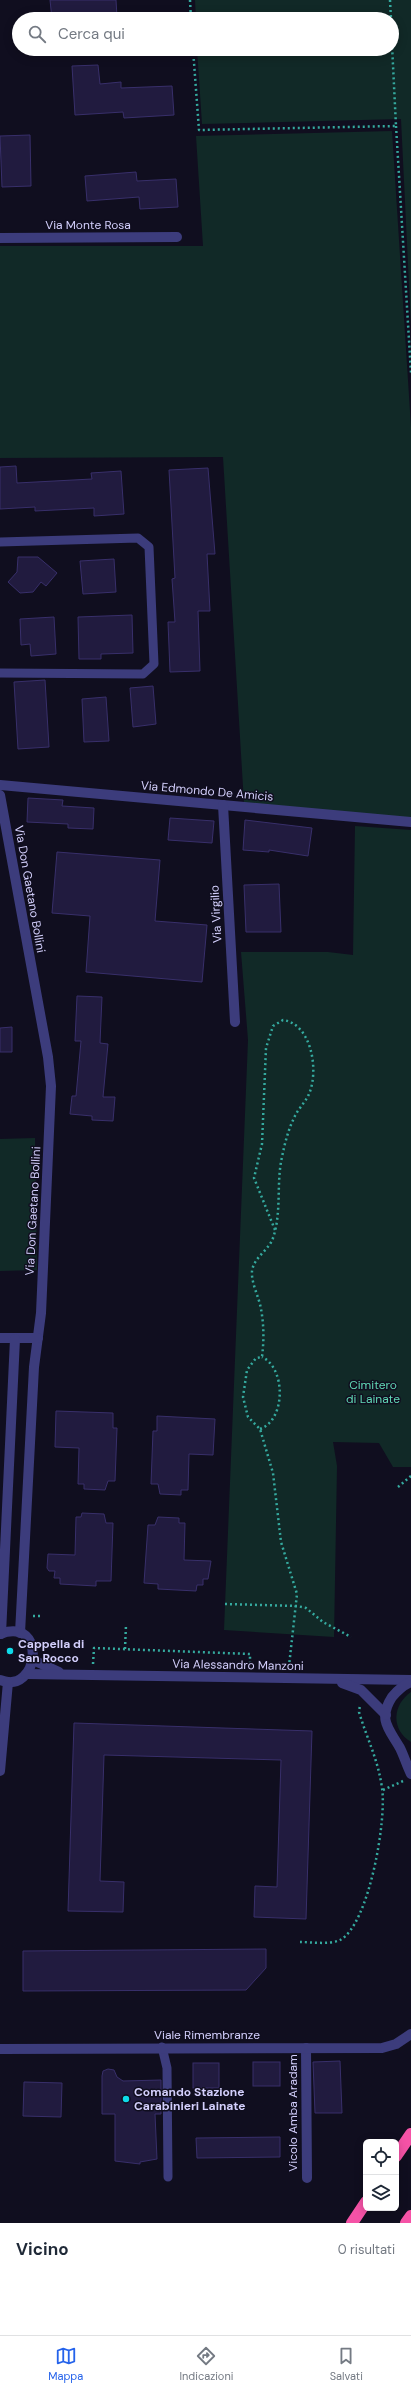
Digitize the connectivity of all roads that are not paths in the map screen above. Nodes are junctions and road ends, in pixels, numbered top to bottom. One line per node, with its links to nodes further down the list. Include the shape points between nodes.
1 (177, 237): 2 (street, Via Monte Rosa)
2 (0, 238)
3 (0, 542): 4 (lane, via 138,538 149,547 154,664 143,674)
4 (0, 673)
5 (0, 785): 7 (street, Via Edmondo De Amicis)
6 (0, 795): 11 (street, Via Don Gaetano Bollini, via 48,1057 51,1086)
7 (223, 805): 8 (street, Via Edmondo De Amicis); 9 (street, Via Virgilio)
8 (411, 822)
9 (235, 1022)
10 (0, 1338): 12 (street)
11 (38, 1338): 12 (street); 13 (street, Via Don Gaetano Bollini, via 34,1367)
12 (15, 1339): 14 (street)
13 (20, 1633): 14 (street); 15 (street, via 28,1637)
14 (0, 1634)
15 (33, 1660): 16 (street); 17 (street, Via Alessandro Manzoni)
16 (26, 1674): 17 (street, Via Alessandro Manzoni); 18 (street, via 16,1681)
17 (65, 1674): 19 (street, Via Alessandro Manzoni)
18 (4, 1681): 24 (street)
19 (336, 1681): 20 (street, Via Alessandro Manzoni); 21 (street, via 361,1690)
20 (411, 1681): 21 (street, via 396,1691 389,1702)
21 (386, 1715): 22 (street, via 386,1727)
22 (399, 1747): 23 (street); 25 (street)
23 (411, 1754)
24 (0, 1771)
25 (408, 1777)
26 (411, 2034): 28 (street, Viale Rimembranze, via 396,2044 382,2048)
27 (162, 2047): 28 (street, Viale Rimembranze); 29 (street, Viale Rimembranze); 32 (lane, via 167,2068)
28 (306, 2048): 33 (street, Vicolo Amba Aradam)
29 (0, 2049)
30 (411, 2134): 31 (highway)
31 (399, 2152)
32 (168, 2177)
33 (307, 2178)
34 (363, 2206): 36 (highway)
35 (411, 2216): 37 (highway)
36 (352, 2223)
37 (406, 2223)

